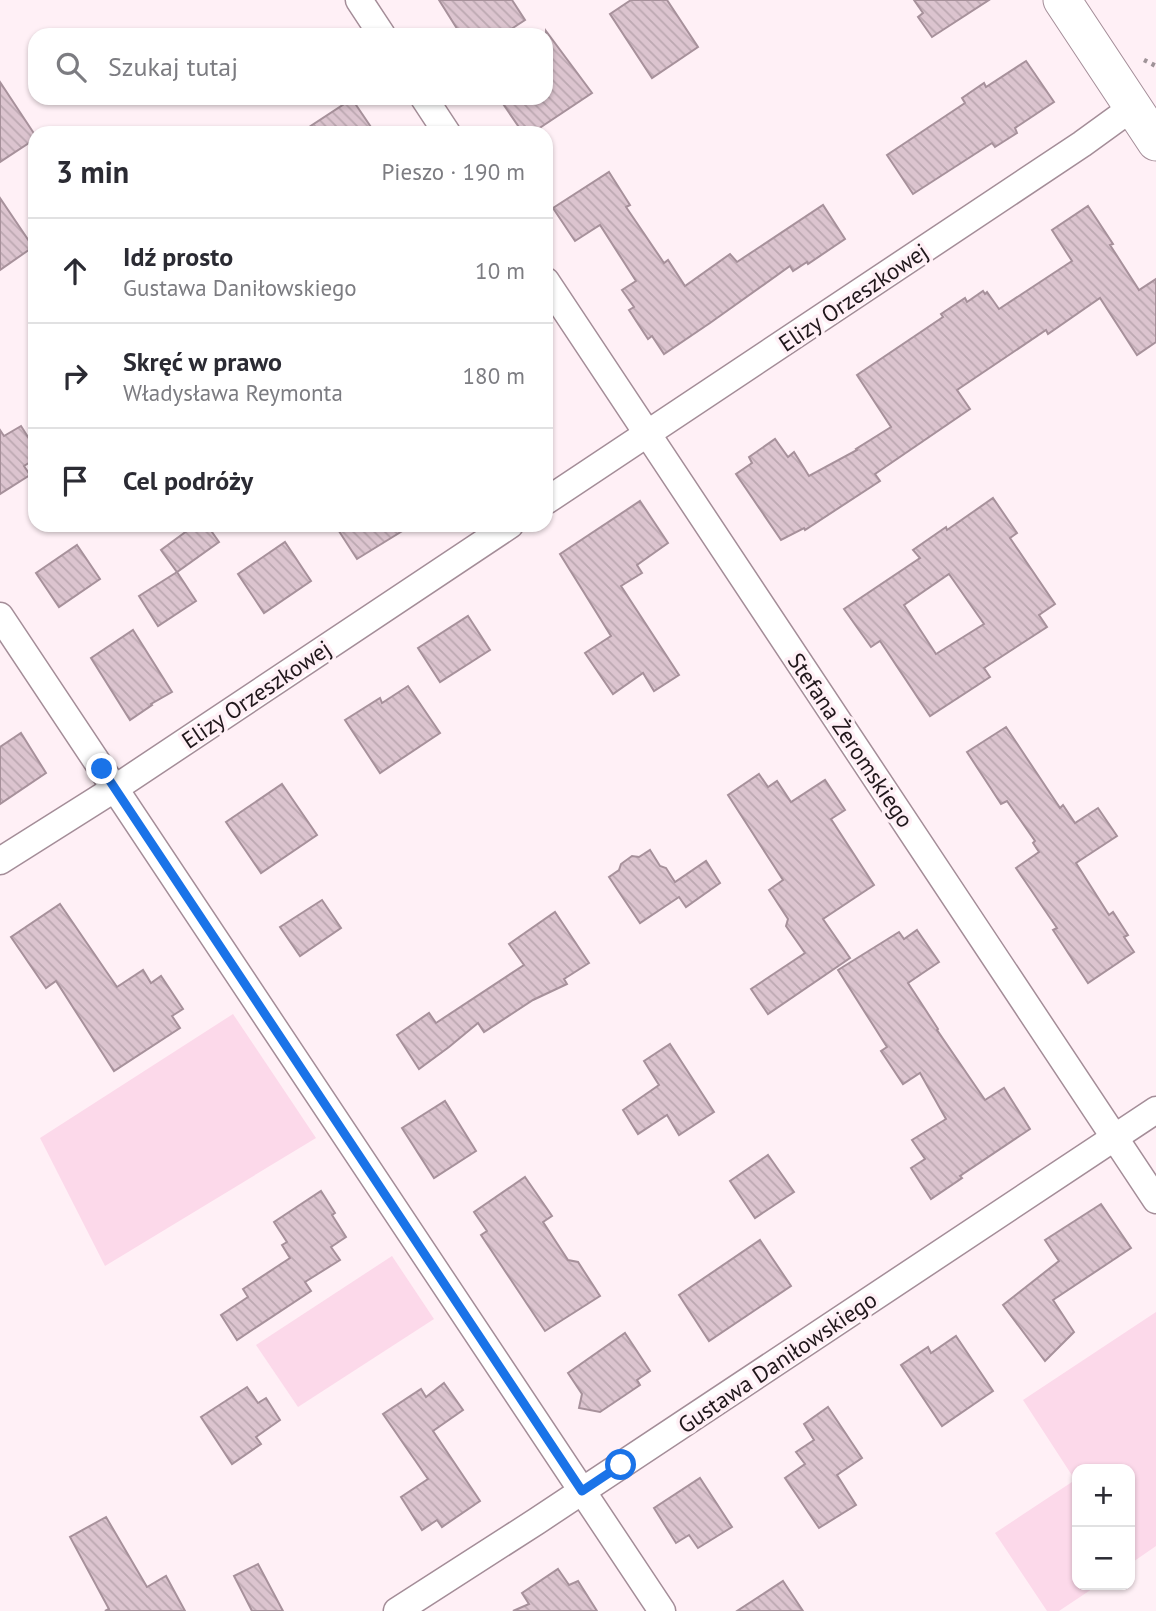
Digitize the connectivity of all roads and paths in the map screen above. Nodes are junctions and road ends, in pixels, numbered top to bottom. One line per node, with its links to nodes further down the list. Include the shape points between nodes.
1 (359, 0): 3 (street)
2 (1062, 0): 4 (street)
3 (377, 28)
4 (1144, 97): 7 (street); 9 (street, Elizy Orzeszkowej, via 1082,145)
5 (429, 105): 6 (street)
6 (442, 126)
7 (1156, 142)
8 (553, 291): 9 (street, Stefana Żeromskiego)
9 (648, 433): 10 (street, Elizy Orzeszkowej); 16 (street, Stefana Żeromskiego)
10 (553, 496)
11 (500, 532): 13 (street, Elizy Orzeszkowej)
12 (0, 616): 13 (street)
13 (114, 789): 14 (street, Elizy Orzeszkowej); 18 (street)
14 (0, 861)
15 (1156, 1110): 16 (street, Gustawa Daniłowskiego)
16 (1114, 1137): 17 (street, Stefana Żeromskiego); 18 (street, Gustawa Daniłowskiego)
17 (1156, 1200)
18 (582, 1491): 19 (street, Gustawa Daniłowskiego); 20 (street)
19 (397, 1611)
20 (662, 1611)

